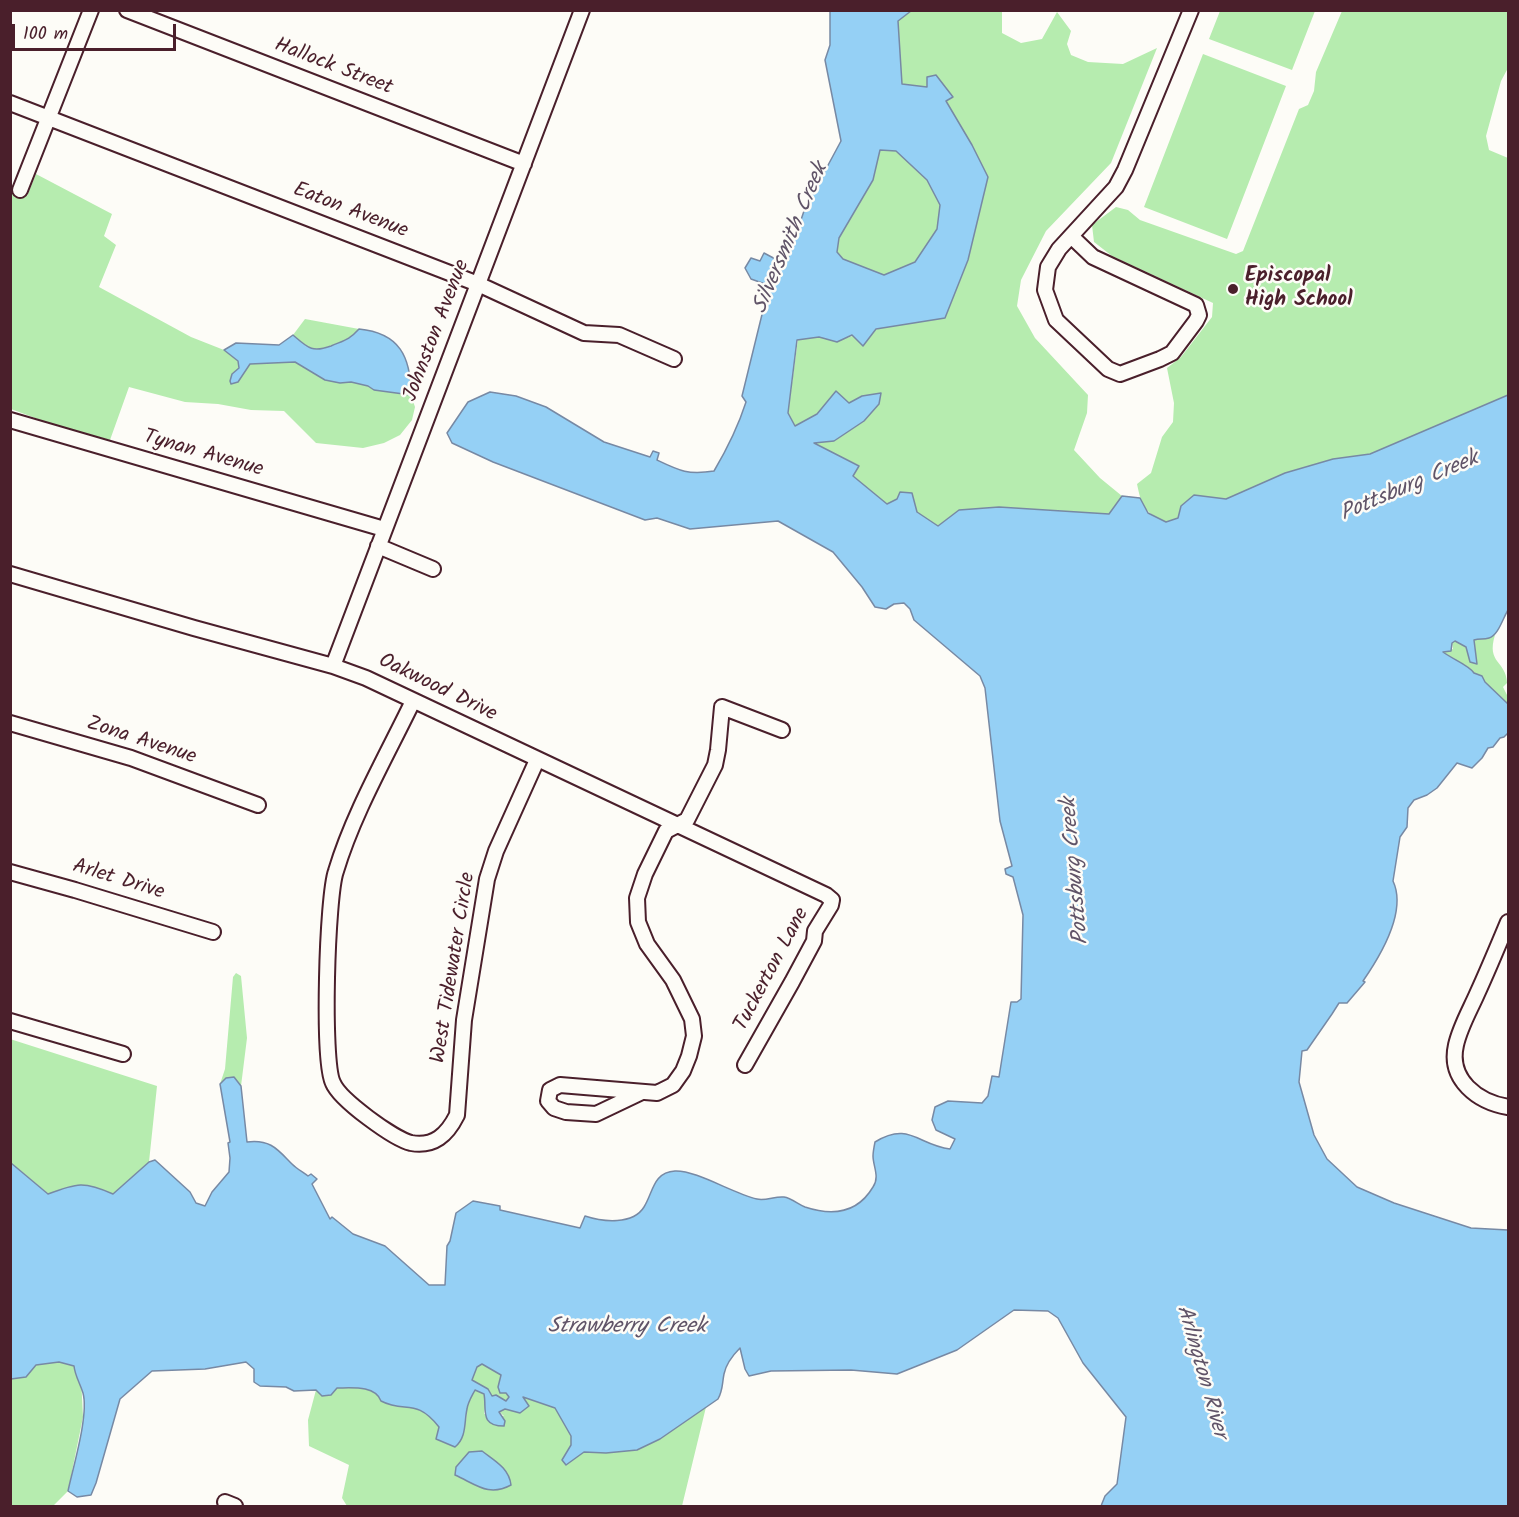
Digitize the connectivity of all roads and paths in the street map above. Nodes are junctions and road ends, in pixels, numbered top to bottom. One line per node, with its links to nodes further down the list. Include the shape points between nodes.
1 (91, 10): 6 (street)
2 (127, 10): 7 (street, Hallock Street)
3 (582, 10): 7 (street, Johnston Avenue)
4 (1191, 10): 9 (street, via 1116,187)
5 (10, 103): 6 (street, Eaton Avenue)
6 (50, 119): 8 (street); 10 (street, Eaton Avenue)
7 (524, 164): 10 (street, Johnston Avenue)
8 (20, 190)
9 (1071, 236): 9 (street, via 1048,267 1045,290 1056,320 1108,369 1120,374 1172,352 1196,321 1196,305 1093,257)
10 (478, 284): 11 (street, Eaton Avenue, via 584,333 619,335); 13 (street, Johnston Avenue)
11 (674, 359)
12 (10, 420): 13 (street, Tynan Avenue)
13 (384, 529): 14 (street, Johnston Avenue)
14 (378, 546): 15 (street); 17 (street, Johnston Avenue)
15 (434, 569)
16 (10, 574): 17 (street, Oakwood Drive)
17 (333, 666): 18 (street, Oakwood Drive)
18 (413, 701): 21 (street, Oakwood Drive); 21 (street, West Tidewater Circle, via 348,837 335,873 328,967 329,1075 333,1085 381,1127 404,1141 418,1144 440,1139 457,1115 464,1020 487,879)
19 (10, 723): 22 (street, Zona Avenue, via 131,758)
20 (782, 730): 23 (street, via 722,707 715,765 687,820)
21 (537, 760): 23 (street, Oakwood Drive)
22 (258, 805)
23 (678, 826): 25 (street, Oakwood Drive); 31 (street, via 666,831 645,874 637,898 638,922 647,944 683,998 694,1036 683,1071 673,1085 657,1093)
24 (10, 872): 27 (street, Arlet Drive)
25 (826, 895): 30 (street, Tuckerton Lane, via 832,900 831,905 815,931 814,941)
26 (1509, 922): 32 (street, via 1455,1047 1463,1082 1481,1100)
27 (213, 932)
28 (10, 1021): 29 (street)
29 (123, 1054)
30 (745, 1065)
31 (640, 1093): 31 (street, via 560,1085 550,1090 548,1101 566,1112 596,1114)
32 (1509, 1107)

